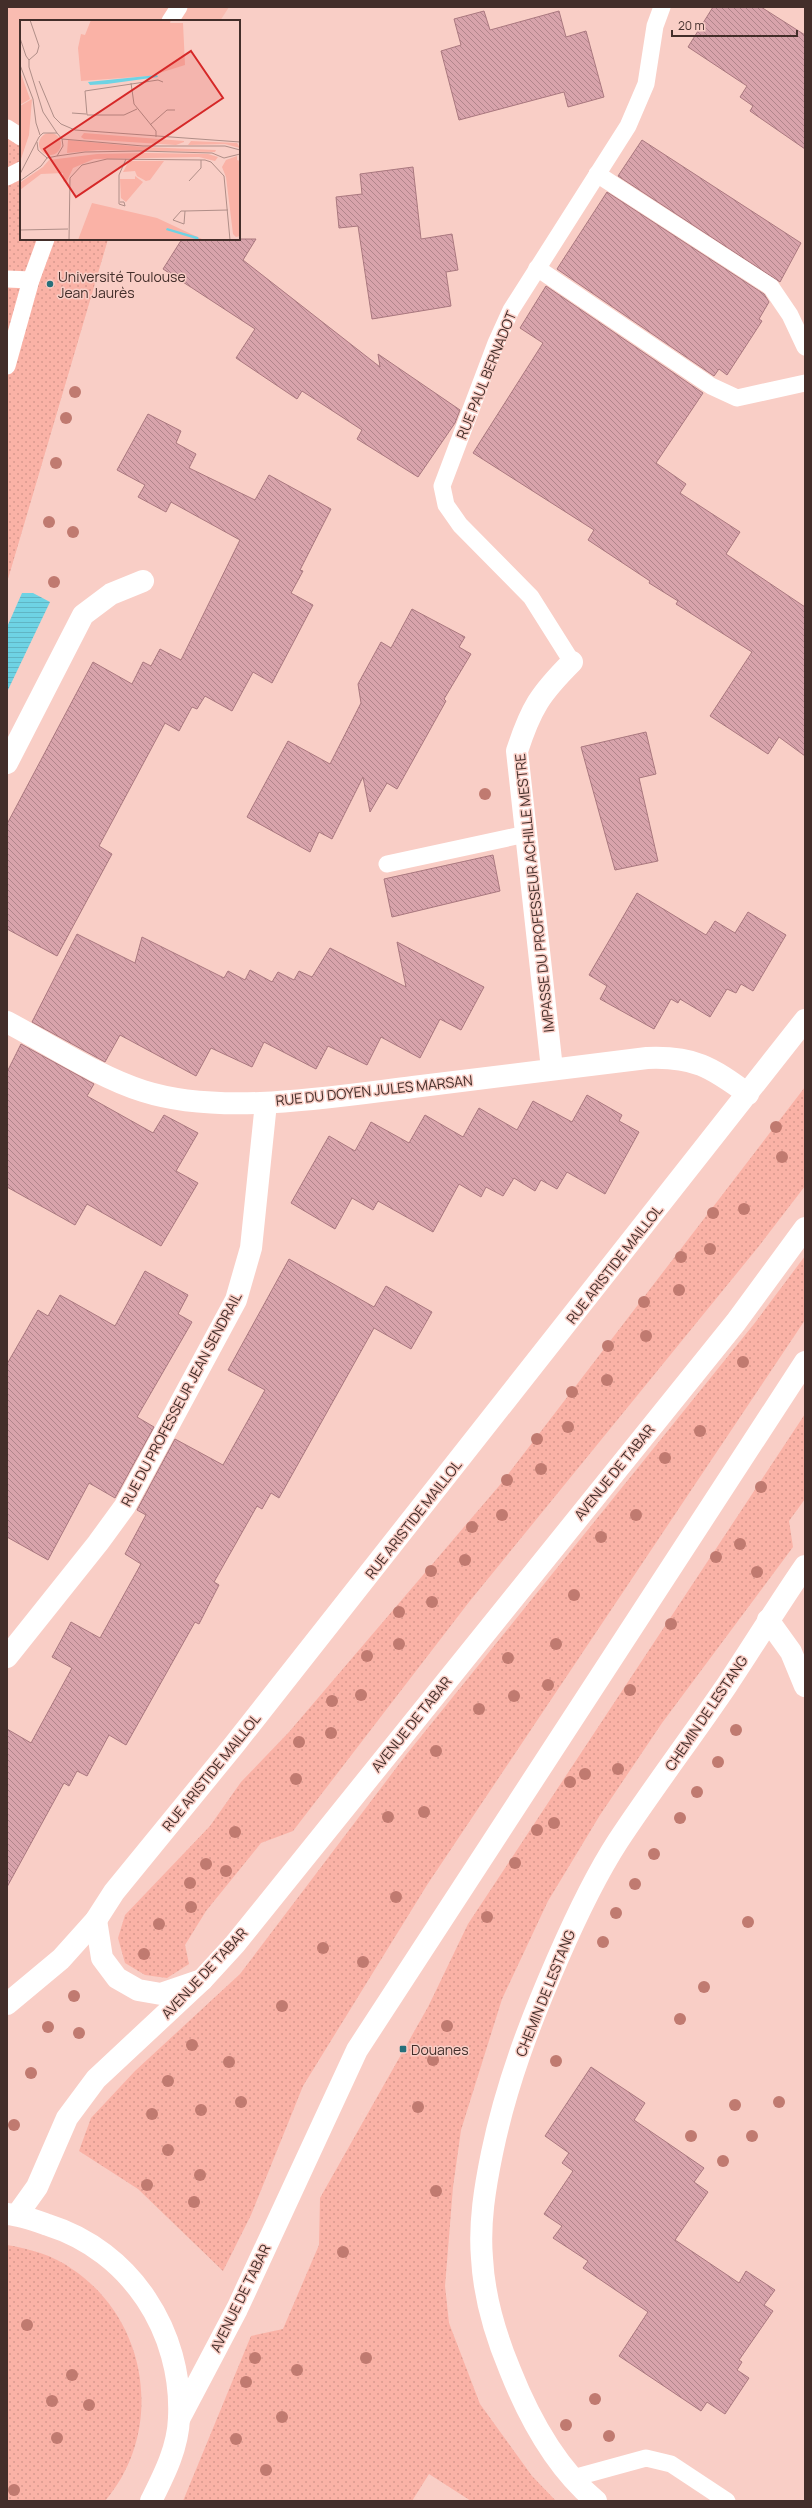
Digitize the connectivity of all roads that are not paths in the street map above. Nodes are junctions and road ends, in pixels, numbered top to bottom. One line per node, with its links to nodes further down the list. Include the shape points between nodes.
1 (179, 7): 3 (lane)
2 (662, 7): 7 (lane, RUE PAUL BERNADOT, via 655,26 646,84 628,126)
3 (171, 20)
4 (7, 128): 5 (lane)
5 (20, 136)
6 (20, 170): 8 (lane)
7 (597, 174): 10 (lane, RUE PAUL BERNADOT); 13 (lane, via 771,287 790,315)
8 (7, 177)
9 (46, 240): 12 (lane)
10 (537, 268): 15 (lane, via 711,386 737,398); 17 (lane, RUE PAUL BERNADOT, via 511,310 496,343 442,486 446,505 460,524 531,597)
11 (7, 280): 12 (lane)
12 (31, 280): 14 (lane)
13 (805, 347)
14 (7, 366)
15 (805, 383)
16 (143, 581): 18 (street, via 111,594 83,615)
17 (572, 662): 19 (street, IMPASSE DU PROFESSEUR ACHILLE MESTRE, via 547,687 528,716 517,751)
18 (7, 763)
19 (526, 834): 20 (lane); 23 (street, IMPASSE DU PROFESSEUR ACHILLE MESTRE)
20 (387, 864)
21 (805, 1020): 24 (street, RUE ARISTIDE MAILLOL)
22 (7, 1022): 25 (street, RUE DU DOYEN JULES MARSAN, via 112,1078 143,1091 214,1102)
23 (552, 1069): 24 (street, RUE DU DOYEN JULES MARSAN, via 673,1057 696,1061 722,1075); 25 (street, RUE DU DOYEN JULES MARSAN)
24 (748, 1094): 32 (street, RUE ARISTIDE MAILLOL, via 234,1745 114,1892)
25 (266, 1103): 30 (street, RUE DU PROFESSEUR JEAN SENDRAIL, via 251,1248 236,1300 125,1506)
26 (805, 1228): 33 (street, AVENUE DE TABAR, via 736,1322 235,1944)
27 (805, 1362): 36 (street, AVENUE DE TABAR, via 356,2050 237,2309)
28 (805, 1566): 29 (street, CHEMIN DE LESTANG)
29 (768, 1620): 31 (street, via 791,1652); 37 (street, CHEMIN DE LESTANG, via 728,1683 617,1843 575,1918 529,2024 498,2128 486,2186 482,2224 481,2255 486,2296 500,2345 520,2397 542,2438)
30 (7, 1657)
31 (805, 1686)
32 (96, 1920): 33 (street, via 102,1958 117,1978 138,1990 161,1994); 34 (street, RUE ARISTIDE MAILLOL, via 61,1959)
33 (202, 1980): 35 (street, AVENUE DE TABAR, via 96,2079 67,2118 37,2187)
34 (7, 2004)
35 (12, 2215): 36 (street, via 69,2231 108,2256 141,2288 164,2328 177,2372)
36 (179, 2419): 38 (street, via 168,2467)
37 (573, 2478): 39 (street, CHEMIN DE LESTANG); 40 (lane, via 646,2458 671,2464)
38 (151, 2501)
39 (596, 2501)
40 (727, 2501)

